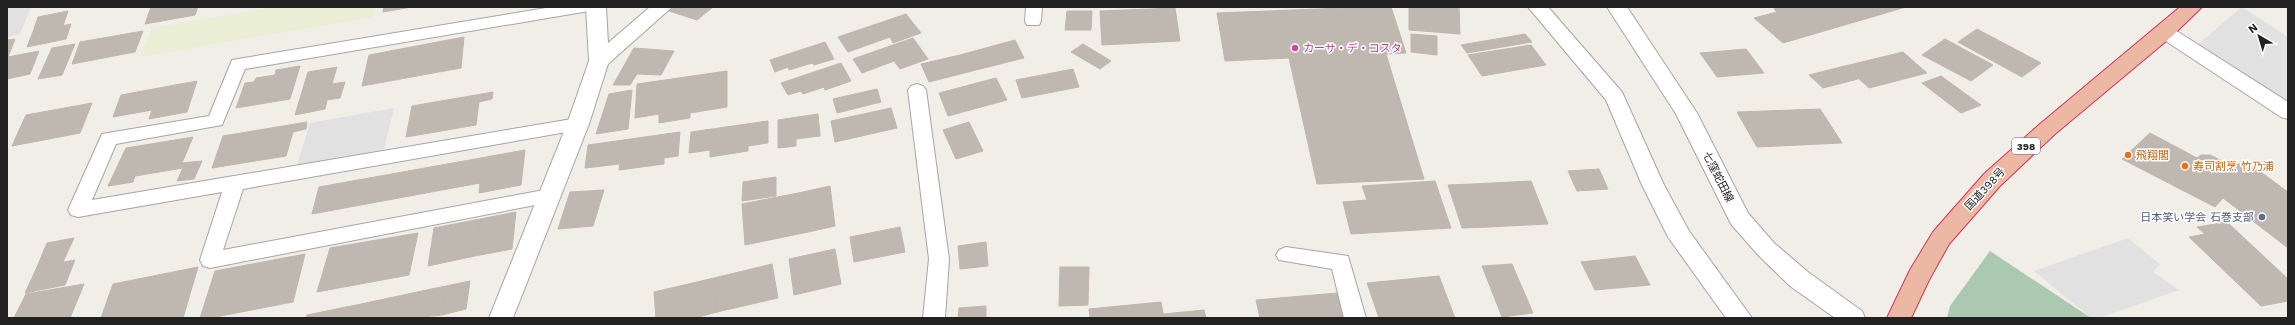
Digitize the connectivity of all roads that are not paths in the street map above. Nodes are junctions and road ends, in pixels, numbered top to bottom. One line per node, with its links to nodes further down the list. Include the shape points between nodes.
1 (583, 7): 12 (lane, via 238,64 216,121 109,139 78,210)
2 (596, 7): 8 (street)
3 (662, 7): 8 (street)
4 (1538, 7): 18 (street, via 1616,97 1653,185 1680,237)
5 (1617, 7): 19 (street, 七窪蛇田線, via 1686,113 1739,218 1766,249 1799,279)
6 (2192, 7): 7 (highway, 国道398号 / 398)
7 (2165, 32): 10 (street); 20 (highway, 国道398号 / 398, via 2025,146 1983,188 1938,241 1917,277)
8 (599, 61): 11 (street)
9 (917, 90): 16 (lane, via 939,259)
10 (2288, 112)
11 (578, 124): 12 (lane); 13 (street)
12 (236, 182): 13 (lane, via 210,260)
13 (549, 196): 15 (street)
14 (1286, 255): 17 (lane, via 1341,262)
15 (501, 318)
16 (934, 318)
17 (1355, 318)
18 (1740, 318)
19 (1853, 318)
20 (1899, 318)

